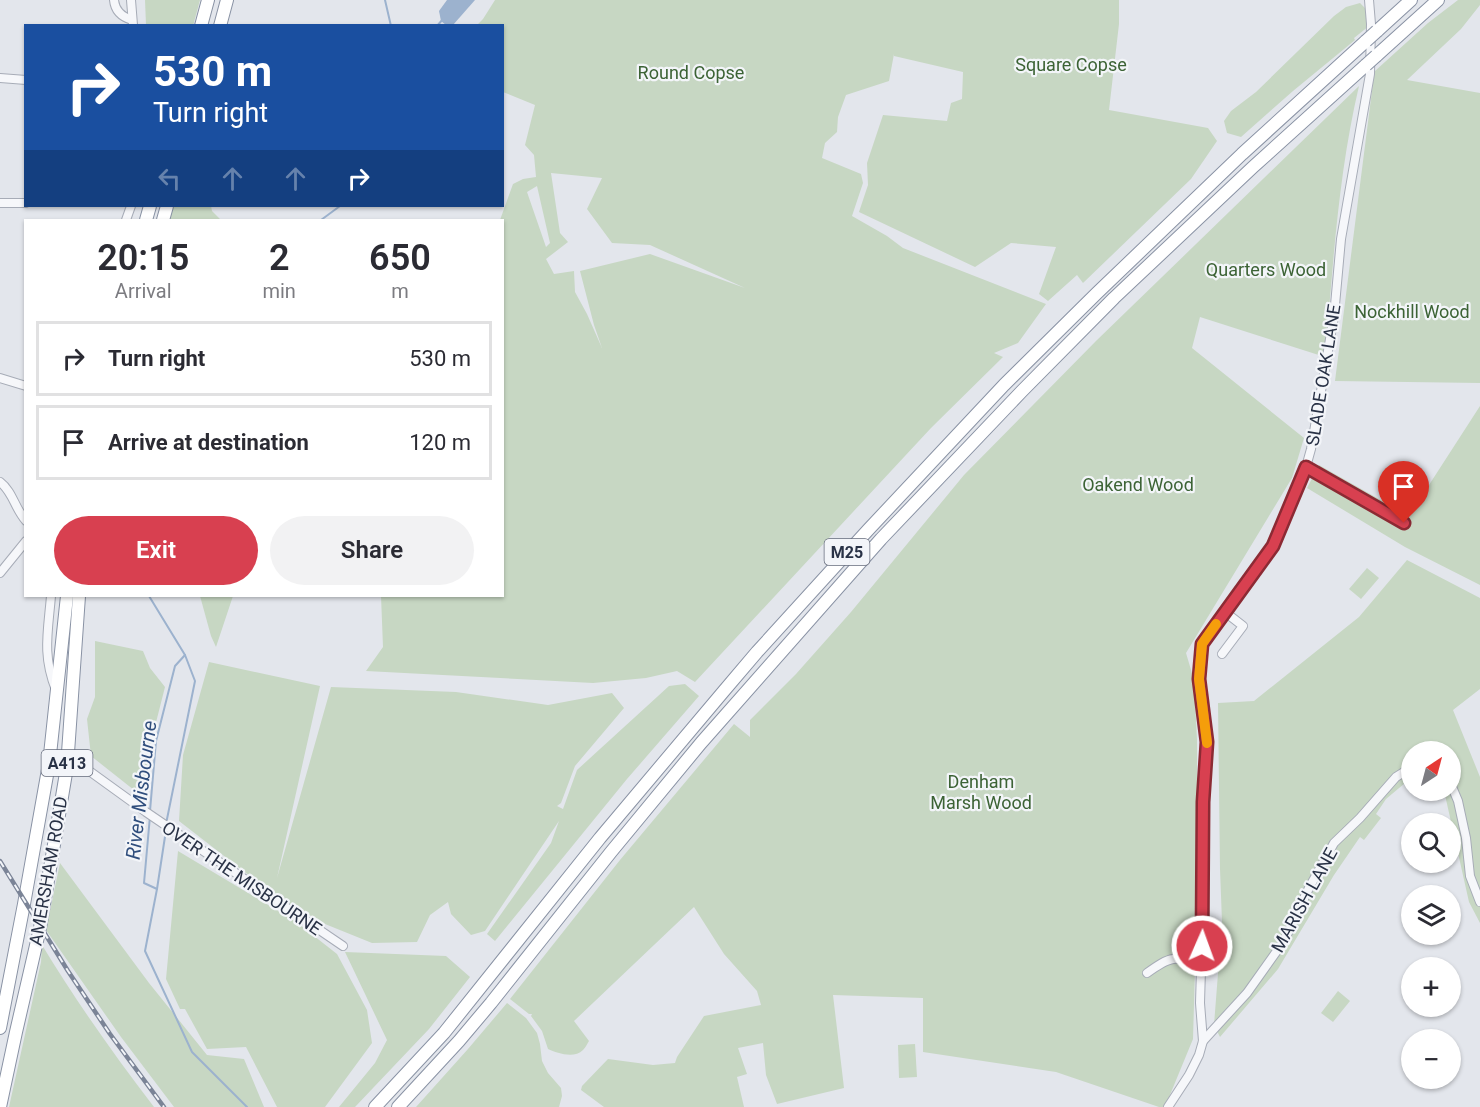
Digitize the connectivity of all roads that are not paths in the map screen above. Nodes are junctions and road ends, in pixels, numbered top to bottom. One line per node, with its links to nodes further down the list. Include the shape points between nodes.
1 (114, 0): 8 (street, via 121,15)
2 (131, 0): 8 (street)
3 (208, 0): 9 (highway)
4 (228, 0): 10 (highway)
5 (1370, 0): 11 (street, SLADE OAK LANE)
6 (1411, 0): 11 (highway, M25)
7 (1438, 0): 12 (highway, M25, bridge, via 1376,56)
8 (133, 23)
9 (202, 24)
10 (221, 24)
11 (1374, 27): 12 (street, SLADE OAK LANE); 42 (highway, M25, bridge, via 1366,41 1242,154 1004,385 868,530 757,652 444,1033)
12 (1368, 70): 19 (street, SLADE OAK LANE, via 1341,239 1334,316); 43 (highway, M25, via 1253,167 1114,298 881,539 694,752 472,1025)
13 (0, 78): 14 (street)
14 (24, 80)
15 (0, 203): 16 (street)
16 (24, 203)
17 (0, 378): 18 (street)
18 (24, 385)
19 (1306, 467): 22 (street); 28 (street, SLADE OAK LANE, via 1273,546)
20 (0, 482): 21 (street)
21 (24, 518)
22 (1404, 523)
23 (24, 543): 24 (street)
24 (0, 573)
25 (51, 597): 30 (street, via 46,657)
26 (67, 597): 30 (highway, A413)
27 (79, 597): 32 (highway, AMERSHAM ROAD / A413)
28 (1225, 612): 29 (street, via 1243,626); 37 (street, SLADE OAK LANE, via 1202,644 1199,679 1207,742)
29 (1222, 654)
30 (57, 693): 31 (highway, A413)
31 (49, 764): 32 (street, OVER THE MISBOURNE); 39 (highway, A413)
32 (67, 766): 36 (street, OVER THE MISBOURNE, via 81,765); 41 (highway, AMERSHAM ROAD / A413, via 40,928)
33 (1401, 774): 40 (street, MARISH LANE, via 1334,843 1284,941 1247,993)
34 (1458, 801): 35 (street, via 1470,876)
35 (1480, 902)
36 (343, 946)
37 (1201, 969): 38 (street, via 1176,958 1163,961); 40 (street, SLADE OAK LANE)
38 (1147, 973)
39 (0, 1028)
40 (1203, 1041): 44 (street, SLADE OAK LANE, via 1189,1075)
41 (0, 1107)
42 (375, 1107)
43 (398, 1107)
44 (1168, 1107)

